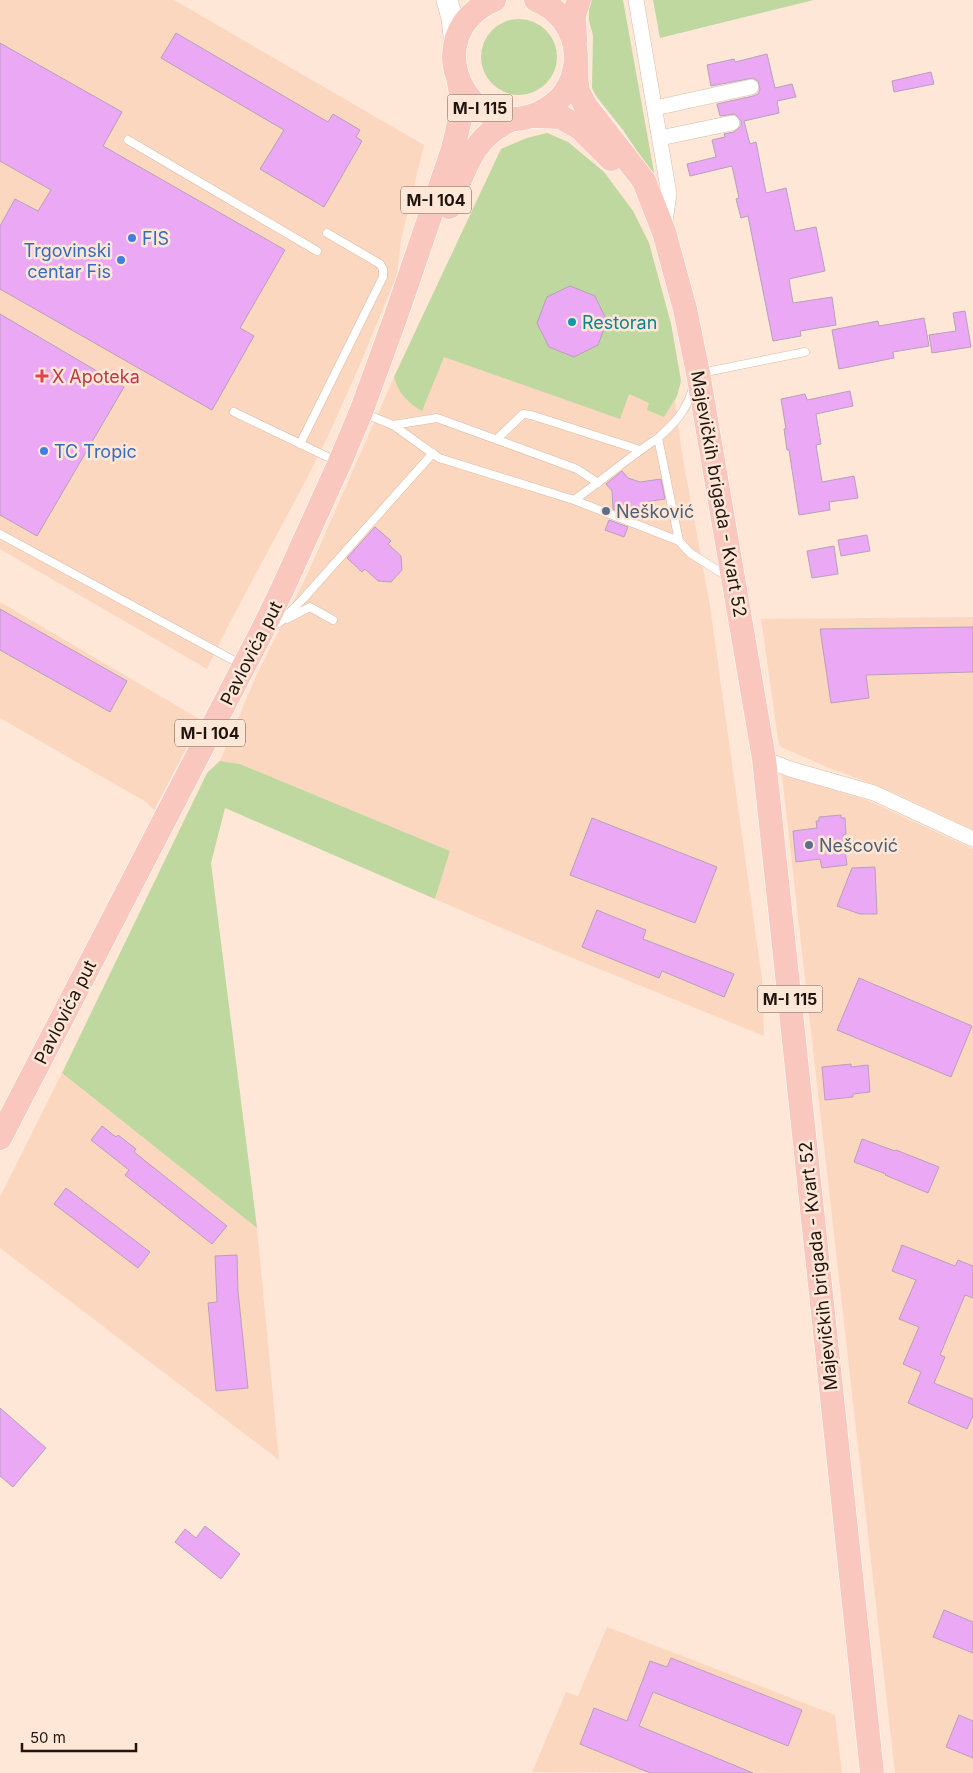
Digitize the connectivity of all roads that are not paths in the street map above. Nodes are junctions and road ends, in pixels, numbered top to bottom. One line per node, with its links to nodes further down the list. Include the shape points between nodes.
1 (447, 0): 6 (main road)
2 (494, 0): 6 (main road, M-I 115, via 470,15)
3 (536, 0): 7 (main road, M-I 115, via 556,12 568,26)
4 (579, 0): 7 (main road, M-I 115, via 574,15)
5 (636, 0): 10 (street)
6 (455, 44): 8 (main road, M-I 115, via 454,64)
7 (576, 50): 11 (main road, M-I 115, via 574,77 565,94 551,107); 15 (main road, M-I 115, via 578,92 644,181)
8 (458, 82): 11 (main road, M-I 115, via 467,97 480,108 496,116); 18 (main road, M-I 104, via 463,106 453,149)
9 (751, 87): 10 (street)
10 (655, 108): 13 (street)
11 (524, 118): 15 (main road, M-I 115, via 561,117 580,128 620,169); 18 (main road, M-I 104, via 498,125 475,148)
12 (732, 122): 13 (street)
13 (660, 138): 15 (street, via 670,194)
14 (128, 140): 17 (lane)
15 (664, 232): 20 (main road, Majevičkih brigada - Kvart 52 / M-I 115)
16 (327, 233): 26 (lane, via 380,264 384,269 383,277)
17 (317, 251)
18 (396, 316): 22 (main road, Pavlovića put / M-I 104)
19 (805, 352): 20 (lane)
20 (698, 373): 24 (lane, via 689,404); 34 (main road, Majevičkih brigada - Kvart 52 / M-I 115)
21 (234, 412): 26 (lane)
22 (361, 412): 23 (lane); 29 (main road, Pavlovića put / M-I 104)
23 (393, 425): 25 (lane, via 437,418); 28 (lane)
24 (658, 438): 27 (lane); 33 (lane)
25 (497, 439): 27 (lane, via 523,414); 30 (lane, via 577,470)
26 (300, 444): 29 (lane)
27 (640, 450): 30 (lane)
28 (433, 453): 31 (lane, via 439,458); 36 (lane, via 379,516)
29 (340, 462): 36 (main road, Pavlovića put / M-I 104, via 282,590)
30 (598, 483): 31 (lane)
31 (574, 500): 33 (lane)
32 (0, 534): 37 (lane)
33 (679, 541): 34 (lane, via 690,553)
34 (734, 580): 38 (main road, Majevičkih brigada - Kvart 52 / M-I 115)
35 (333, 620): 36 (lane, via 310,607)
36 (271, 628): 37 (main road, Pavlovića put / M-I 104)
37 (244, 666): 40 (main road, Pavlovića put / M-I 104)
38 (764, 759): 39 (street, via 874,793); 41 (main road, Majevičkih brigada - Kvart 52 / M-I 115)
39 (973, 839)
40 (0, 1138)
41 (872, 1773)

